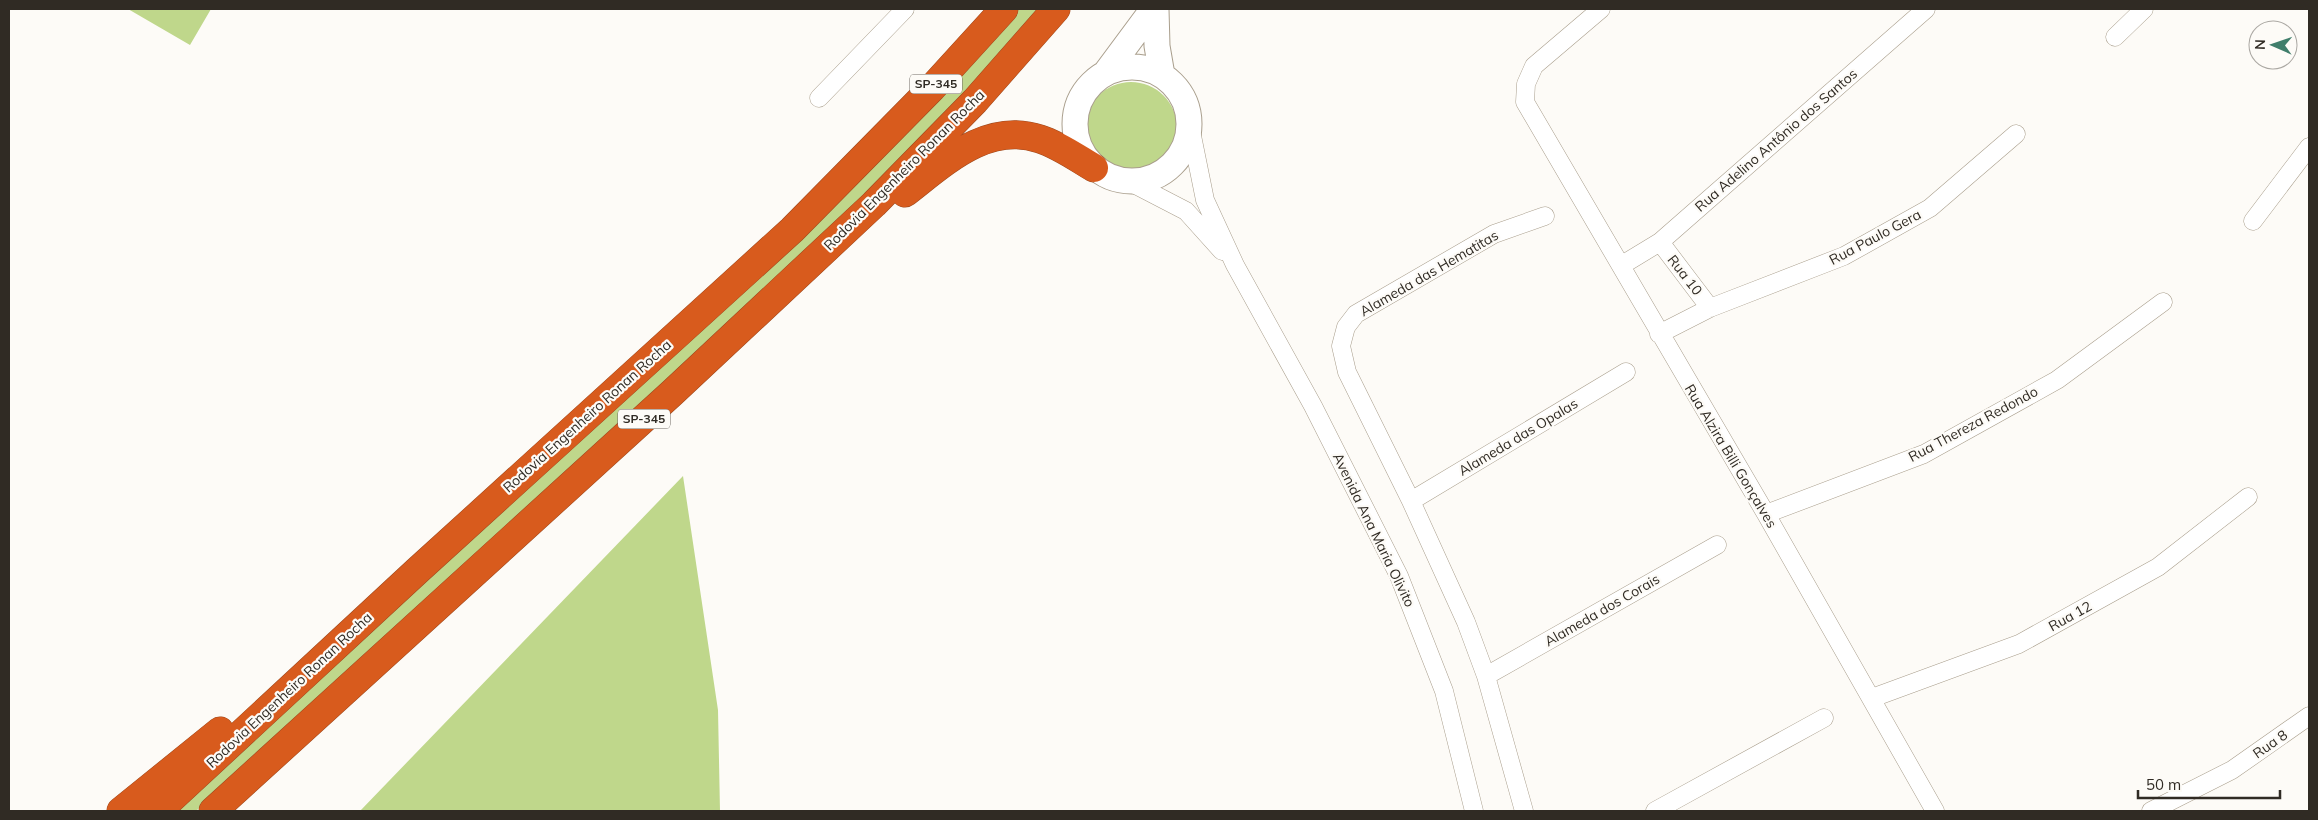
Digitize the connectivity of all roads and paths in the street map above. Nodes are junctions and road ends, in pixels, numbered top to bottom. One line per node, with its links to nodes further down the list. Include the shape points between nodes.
1 (905, 9): 11 (street)
2 (1004, 9): 31 (highway, Rodovia Engenheiro Ronan Rocha / SP-345, via 932,88 792,230)
3 (1056, 9): 20 (highway, Rodovia Engenheiro Ronan Rocha / SP-345, via 975,101)
4 (1155, 9): 9 (street); 10 (street)
5 (1601, 9): 22 (street, Rua Alzira Billi Gonçalves, via 1534,66 1526,84 1525,102)
6 (1926, 9): 19 (street, Rua Adelino Antônio dos Santos)
7 (2144, 9): 8 (street)
8 (2115, 37)
9 (1107, 71): 10 (street, via 1126,66 1145,67); 15 (street, via 1092,82 1080,98 1074,116 1075,135 1082,153)
10 (1162, 75): 12 (street, via 1176,87 1186,103)
11 (819, 98)
12 (1189, 121): 16 (street, via 1187,140 1179,157 1166,170 1149,179); 21 (street, Avenida Ana Maria Olivito, via 1205,200)
13 (2016, 134): 24 (street, Rua Paulo Gera, via 1930,208 1844,256)
14 (2309, 147): 18 (street)
15 (1094, 168): 16 (street, via 1111,178); 20 (highway, via 1039,138 1009,135 980,141 966,147)
16 (1130, 182): 21 (street, Avenida Ana Maria Olivito, via 1186,211)
17 (1545, 216): 28 (street, Alameda das Hematitas, via 1494,234 1356,314 1346,326 1341,346 1346,372)
18 (2253, 221)
19 (1660, 242): 22 (street, Rua Adelino Antônio dos Santos); 24 (street, Rua 10)
20 (817, 257): 36 (highway, Rodovia Engenheiro Ronan Rocha / SP-345)
21 (1235, 265): 41 (street, Avenida Ana Maria Olivito, via 1313,406 1399,576 1444,691)
22 (1622, 265): 25 (street, Rua Alzira Billi Gonçalves)
23 (2163, 302): 29 (street, Rua Thereza Redondo, via 2057,380 1924,454)
24 (1710, 308): 25 (street, Rua Paulo Gera)
25 (1659, 334): 29 (street, Rua Alzira Billi Gonçalves)
26 (1626, 372): 28 (street, Alameda das Opalas)
27 (2248, 497): 33 (street, Rua 12, via 2158,567 2019,644)
28 (1411, 501): 32 (street, via 1466,622)
29 (1766, 514): 33 (street, Rua Alzira Billi Gonçalves)
30 (1717, 545): 32 (street, Alameda dos Corais)
31 (417, 571): 37 (highway); 38 (highway, Rodovia Engenheiro Ronan Rocha / SP-345)
32 (1486, 676): 42 (street)
33 (1872, 698): 44 (street, Rua Alzira Billi Gonçalves)
34 (2309, 716): 45 (street, Rua 8, via 2232,770)
35 (1824, 718): 43 (street)
36 (293, 738): 39 (highway, Rodovia Engenheiro Ronan Rocha / SP-345); 40 (highway)
37 (121, 811)
38 (158, 811)
39 (214, 811)
40 (224, 811)
41 (1474, 811)
42 (1524, 811)
43 (1655, 811)
44 (1935, 811)
45 (2151, 811)

